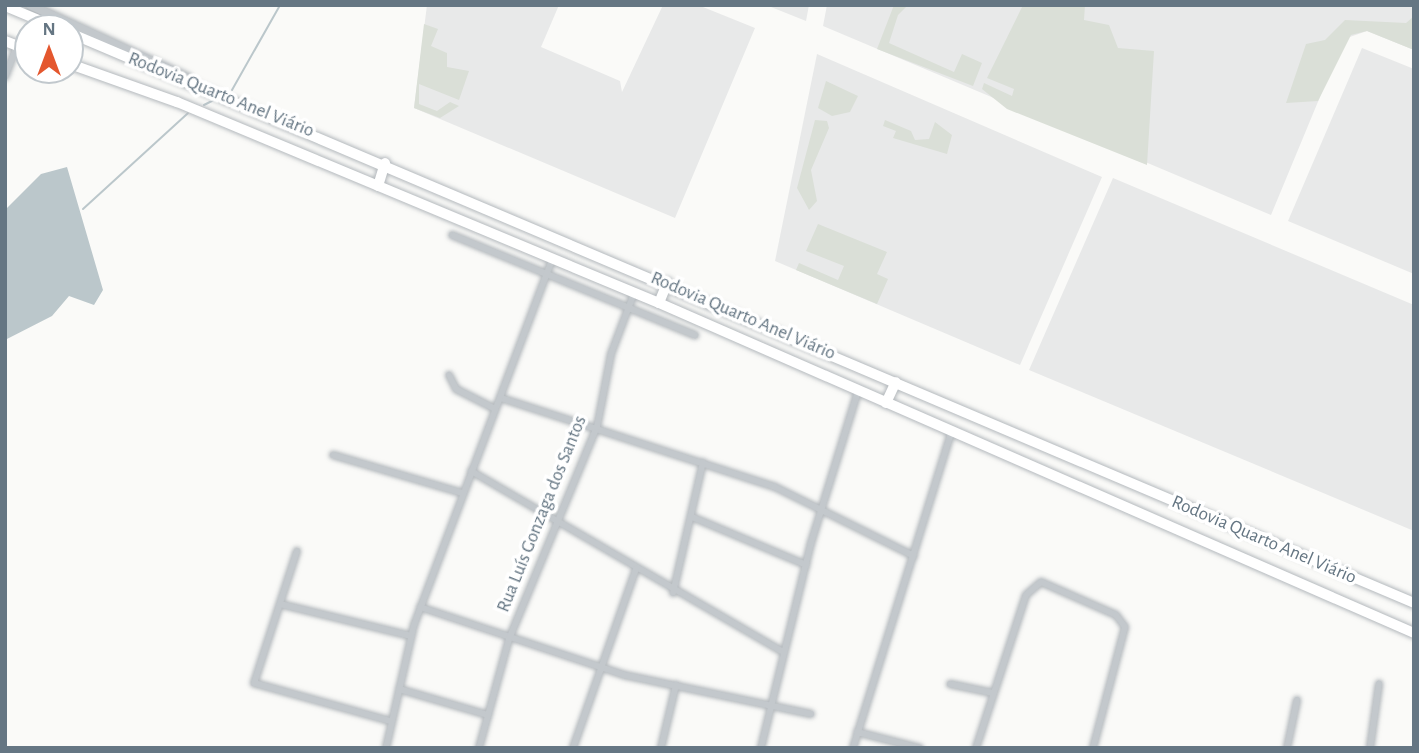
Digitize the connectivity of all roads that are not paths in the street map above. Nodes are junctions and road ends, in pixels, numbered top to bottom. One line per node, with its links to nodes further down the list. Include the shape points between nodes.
1 (5, 6): 3 (highway)
2 (36, 6): 8 (street)
3 (24, 14)
4 (84, 39): 8 (highway, Rodovia Quarto Anel Viário)
5 (14, 54): 7 (street)
6 (84, 70): 10 (highway, Rodovia Quarto Anel Viário)
7 (5, 77)
8 (231, 100): 9 (highway, Rodovia Quarto Anel Viário)
9 (385, 163): 10 (highway); 14 (highway, Rodovia Quarto Anel Viário)
10 (378, 186): 12 (highway, Rodovia Quarto Anel Viário)
11 (452, 235): 13 (street)
12 (552, 260): 13 (street); 15 (highway, Rodovia Quarto Anel Viário)
13 (547, 274): 17 (street); 22 (street)
14 (667, 283): 16 (highway); 20 (highway, Rodovia Quarto Anel Viário)
15 (634, 293): 16 (highway, Rodovia Quarto Anel Viário); 17 (street, Rua Luís Gonzaga dos Santos)
16 (659, 303): 21 (highway, Rodovia Quarto Anel Viário)
17 (627, 307): 18 (street); 26 (street, Rua Luís Gonzaga dos Santos)
18 (695, 335)
19 (449, 375): 25 (street, via 456,389)
20 (896, 382): 23 (highway); 24 (highway, Rodovia Quarto Anel Viário)
21 (858, 391): 23 (highway, Rodovia Quarto Anel Viário); 32 (street)
22 (501, 397): 25 (street); 26 (street)
23 (886, 403): 27 (highway, Rodovia Quarto Anel Viário)
24 (953, 407): 27 (highway); 40 (highway, Rodovia Quarto Anel Viário)
25 (495, 409): 30 (street)
26 (597, 427): 29 (street); 34 (street, Rua Luís Gonzaga dos Santos)
27 (952, 430): 36 (street); 43 (highway, Rodovia Quarto Anel Viário)
28 (333, 455): 31 (street)
29 (703, 462): 32 (street, via 775,487); 33 (street)
30 (471, 471): 31 (street); 34 (street)
31 (461, 493): 42 (street)
32 (819, 513): 36 (street); 37 (street)
33 (692, 517): 37 (street); 39 (street)
34 (559, 518): 38 (street); 45 (street, Rua Luís Gonzaga dos Santos)
35 (297, 551): 41 (street)
36 (914, 556): 58 (street)
37 (806, 565): 46 (street)
38 (636, 569): 39 (street); 47 (street)
39 (673, 593): 46 (street)
40 (1414, 603)
41 (280, 604): 44 (street); 57 (street, via 255,671 257,687)
42 (420, 607): 44 (street); 45 (street)
43 (1414, 632)
44 (411, 636): 51 (street)
45 (509, 639): 47 (street); 56 (street, Rua Luís Gonzaga dos Santos)
46 (783, 652): 54 (street)
47 (598, 667): 50 (street); 61 (street)
48 (950, 684): 52 (street)
49 (1379, 684): 69 (street)
50 (676, 685): 54 (street); 62 (street)
51 (398, 689): 56 (street); 57 (street)
52 (993, 693): 66 (street); 67 (street, via 1034,584 1045,582 1116,615 1124,635)
53 (1297, 701): 68 (street)
54 (769, 705): 55 (street); 63 (street)
55 (811, 714)
56 (488, 715): 60 (street, Rua Luís Gonzaga dos Santos)
57 (390, 721): 59 (street)
58 (857, 732): 64 (street); 65 (street)
59 (386, 748)
60 (480, 748)
61 (573, 748)
62 (661, 748)
63 (761, 748)
64 (853, 748)
65 (920, 748)
66 (976, 748)
67 (1093, 748)
68 (1287, 748)
69 (1370, 748)

